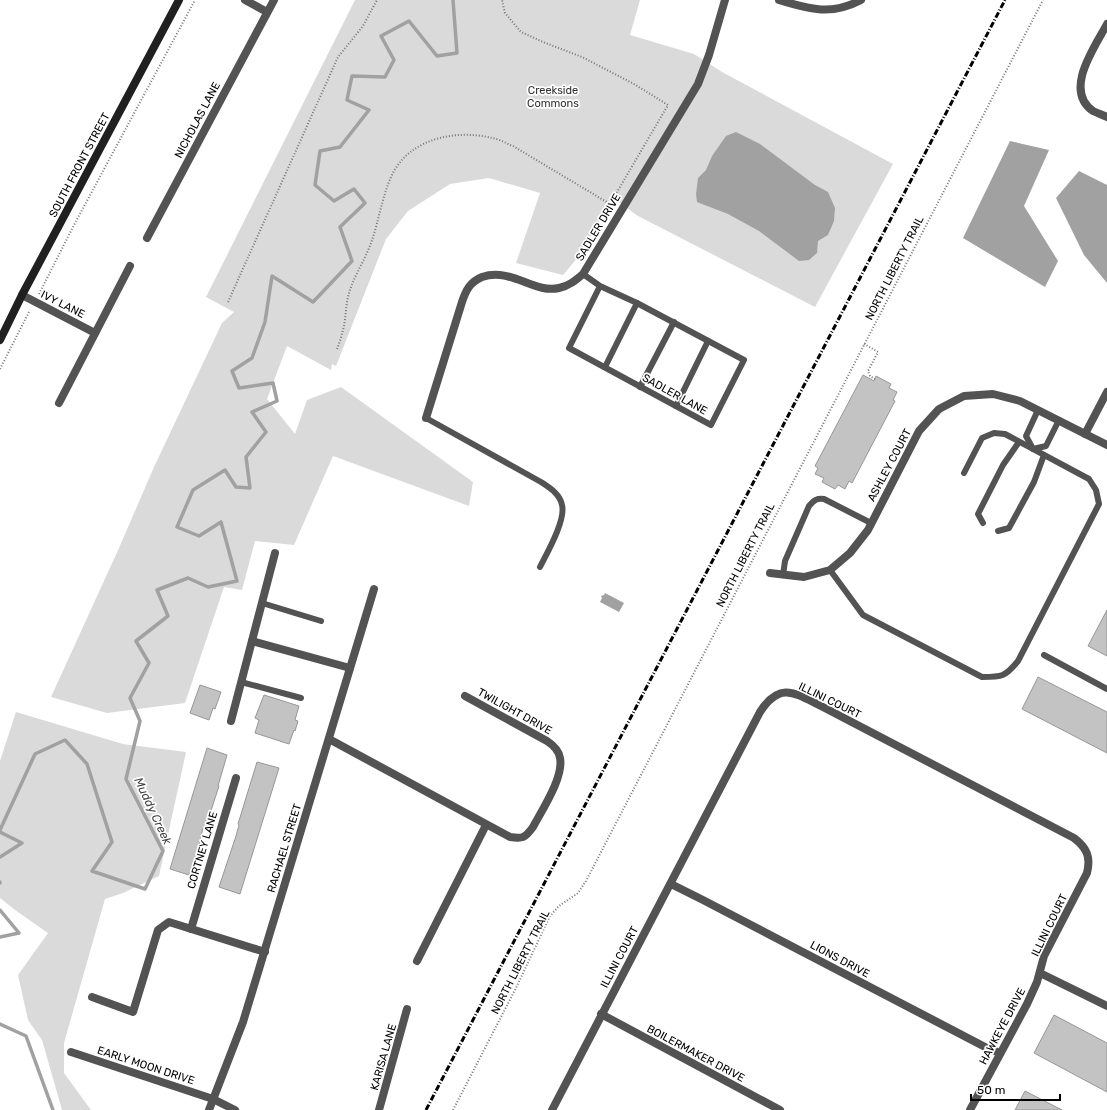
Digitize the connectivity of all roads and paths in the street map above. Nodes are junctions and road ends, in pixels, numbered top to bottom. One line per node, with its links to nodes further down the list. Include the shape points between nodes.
1 (179, 0): 18 (street, SOUTH FRONT STREET)
2 (195, 0): 19 (path)
3 (245, 0): 11 (street)
4 (274, 0): 11 (street, NICHOLAS LANE)
5 (377, 0): 20 (path, via 363,26 338,57)
6 (502, 0): 27 (path, via 505,13 521,32 582,57 668,105 610,204 498,139 480,135 451,135 423,145 412,152 394,171 390,181 371,244 349,294 344,328)
7 (724, 0): 16 (street, SADLER DRIVE, via 710,55 698,84)
8 (779, 0): 9 (street, via 825,10 841,8)
9 (861, 0)
10 (1043, 0): 26 (path, NORTH LIBERTY TRAIL)
11 (267, 12): 14 (street, NICHOLAS LANE)
12 (1107, 24): 13 (street, via 1082,72 1080,85 1083,99 1093,111)
13 (1107, 117)
14 (147, 238)
15 (130, 266): 23 (street)
16 (583, 274): 17 (lane, SADLER LANE); 36 (street, SADLER DRIVE, via 570,284 558,288 545,288 502,274 490,274 467,288)
17 (600, 286): 21 (lane, SADLER LANE); 28 (lane, SADLER LANE, via 569,348)
18 (22, 295): 19 (street, IVY LANE); 24 (street, SOUTH FRONT STREET)
19 (34, 302): 23 (street, IVY LANE); 29 (path)
20 (228, 302)
21 (637, 303): 22 (lane, SADLER LANE); 28 (lane)
22 (674, 322): 25 (lane, SADLER LANE); 31 (lane)
23 (95, 333): 33 (street)
24 (0, 340)
25 (708, 341): 34 (lane); 34 (lane, SADLER LANE, via 744,360 711,425)
26 (864, 344): 30 (path, via 878,352 868,371); 81 (path, NORTH LIBERTY TRAIL, via 586,881 578,893 559,906 550,916 516,988)
27 (337, 349)
28 (605, 367): 31 (lane, SADLER LANE)
29 (0, 369)
30 (875, 379)
31 (640, 387): 34 (lane, SADLER LANE)
32 (1107, 392): 38 (street)
33 (59, 403)
34 (676, 406)
35 (1038, 410): 37 (street, ASHLEY COURT); 41 (lane, via 1026,436); 44 (street, ASHLEY COURT, via 1020,400 994,394 964,396 939,409 919,431)
36 (426, 418): 48 (lane, via 541,482 558,496 563,514)
37 (1059, 420): 38 (street, ASHLEY COURT); 41 (lane, via 1046,446)
38 (1085, 434): 40 (street, ASHLEY COURT)
39 (1019, 442): 41 (lane); 43 (lane, via 1005,434 994,433 982,438); 45 (lane, via 1003,466 978,514)
40 (1107, 445)
41 (1033, 449): 42 (lane)
42 (1044, 455): 46 (lane, via 1034,482 1009,528); 49 (lane, via 1089,479 1096,490 1099,504 1018,662 1009,672 997,677 982,677 863,615)
43 (964, 473)
44 (871, 523): 49 (street, ASHLEY COURT, via 850,553); 51 (lane, via 824,499 814,500 784,561)
45 (984, 523)
46 (998, 531)
47 (275, 553): 53 (street)
48 (540, 567)
49 (830, 570): 51 (street, ASHLEY COURT, via 804,577)
50 (770, 573): 51 (street, ASHLEY COURT)
51 (783, 575)
52 (374, 589): 57 (street, RACHAEL STREET)
53 (262, 603): 54 (lane); 55 (street)
54 (321, 621)
55 (252, 641): 57 (street); 58 (street)
56 (1044, 655): 59 (lane)
57 (350, 668): 63 (street, RACHAEL STREET)
58 (241, 682): 61 (lane); 62 (street)
59 (1107, 689)
60 (465, 696): 65 (street, TWILIGHT DRIVE, via 548,741 556,748 560,757 559,778 527,835 520,838 510,837)
61 (301, 698)
62 (231, 720)
63 (329, 739): 65 (street, TWILIGHT DRIVE); 68 (street, RACHAEL STREET)
64 (236, 778): 67 (street, CORTNEY LANE)
65 (486, 825): 69 (street)
66 (670, 884): 70 (street, ILLINI COURT, via 767,702 777,694 788,692 1081,844 1089,858 1087,873 1044,956); 74 (street, ILLINI COURT); 76 (street, LIONS DRIVE)
67 (191, 929): 68 (street); 71 (street, via 169,922 158,930 133,1012)
68 (264, 952): 77 (street, RACHAEL STREET, via 243,1022)
69 (417, 962)
70 (1040, 973): 72 (street); 76 (street, HAWKEYE DRIVE, via 1027,1004)
71 (92, 997)
72 (1107, 1006)
73 (407, 1009): 80 (street, KARISA LANE)
74 (601, 1014): 82 (street, ILLINI COURT); 83 (street, BOILERMAKER DRIVE)
75 (71, 1052): 77 (street, EARLY MOON DRIVE)
76 (1000, 1053): 84 (street, HAWKEYE DRIVE)
77 (213, 1099): 78 (street, RACHAEL STREET); 79 (street)
78 (209, 1110)
79 (235, 1110)
80 (379, 1110)
81 (452, 1110)
82 (552, 1110)
83 (780, 1110)
84 (970, 1110)

